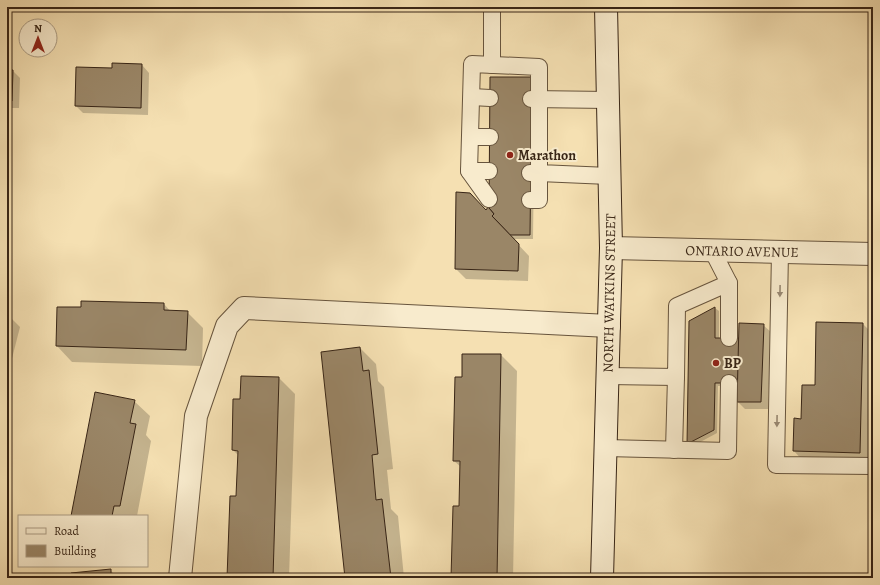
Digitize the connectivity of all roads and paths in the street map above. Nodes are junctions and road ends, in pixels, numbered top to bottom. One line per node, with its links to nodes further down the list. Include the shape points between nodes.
1 (492, 7): 3 (lane)
2 (606, 7): 7 (street, NORTH WATKINS STREET)
3 (492, 65): 4 (lane, via 472,64); 6 (lane, via 539,67)
4 (472, 97): 5 (lane); 8 (lane)
5 (490, 98)
6 (535, 99): 7 (lane); 12 (lane)
7 (608, 100): 13 (street, NORTH WATKINS STREET)
8 (471, 137): 9 (lane); 10 (lane)
9 (490, 137)
10 (469, 171): 11 (lane); 14 (lane)
11 (490, 171)
12 (534, 173): 13 (lane); 15 (lane, via 539,200)
13 (609, 176): 16 (street, NORTH WATKINS STREET)
14 (489, 199)
15 (530, 200)
16 (611, 248): 17 (street, ONTARIO AVENUE); 21 (street, NORTH WATKINS STREET)
17 (712, 250): 18 (street, ONTARIO AVENUE); 20 (lane)
18 (780, 252): 19 (street, ONTARIO AVENUE); 28 (lane, one-way to 28, via 776,465)
19 (873, 254)
20 (729, 283): 22 (lane); 24 (lane, via 677,306 683,349)
21 (609, 326): 23 (street, NORTH WATKINS STREET); 29 (street, via 244,308 227,326 196,416)
22 (724, 333)
23 (608, 376): 24 (lane); 26 (street, NORTH WATKINS STREET)
24 (680, 380): 27 (lane, via 681,414)
25 (724, 394): 27 (lane, via 728,451)
26 (606, 448): 27 (lane); 30 (street, NORTH WATKINS STREET)
27 (674, 450)
28 (873, 466)
29 (180, 578)
30 (602, 578)

